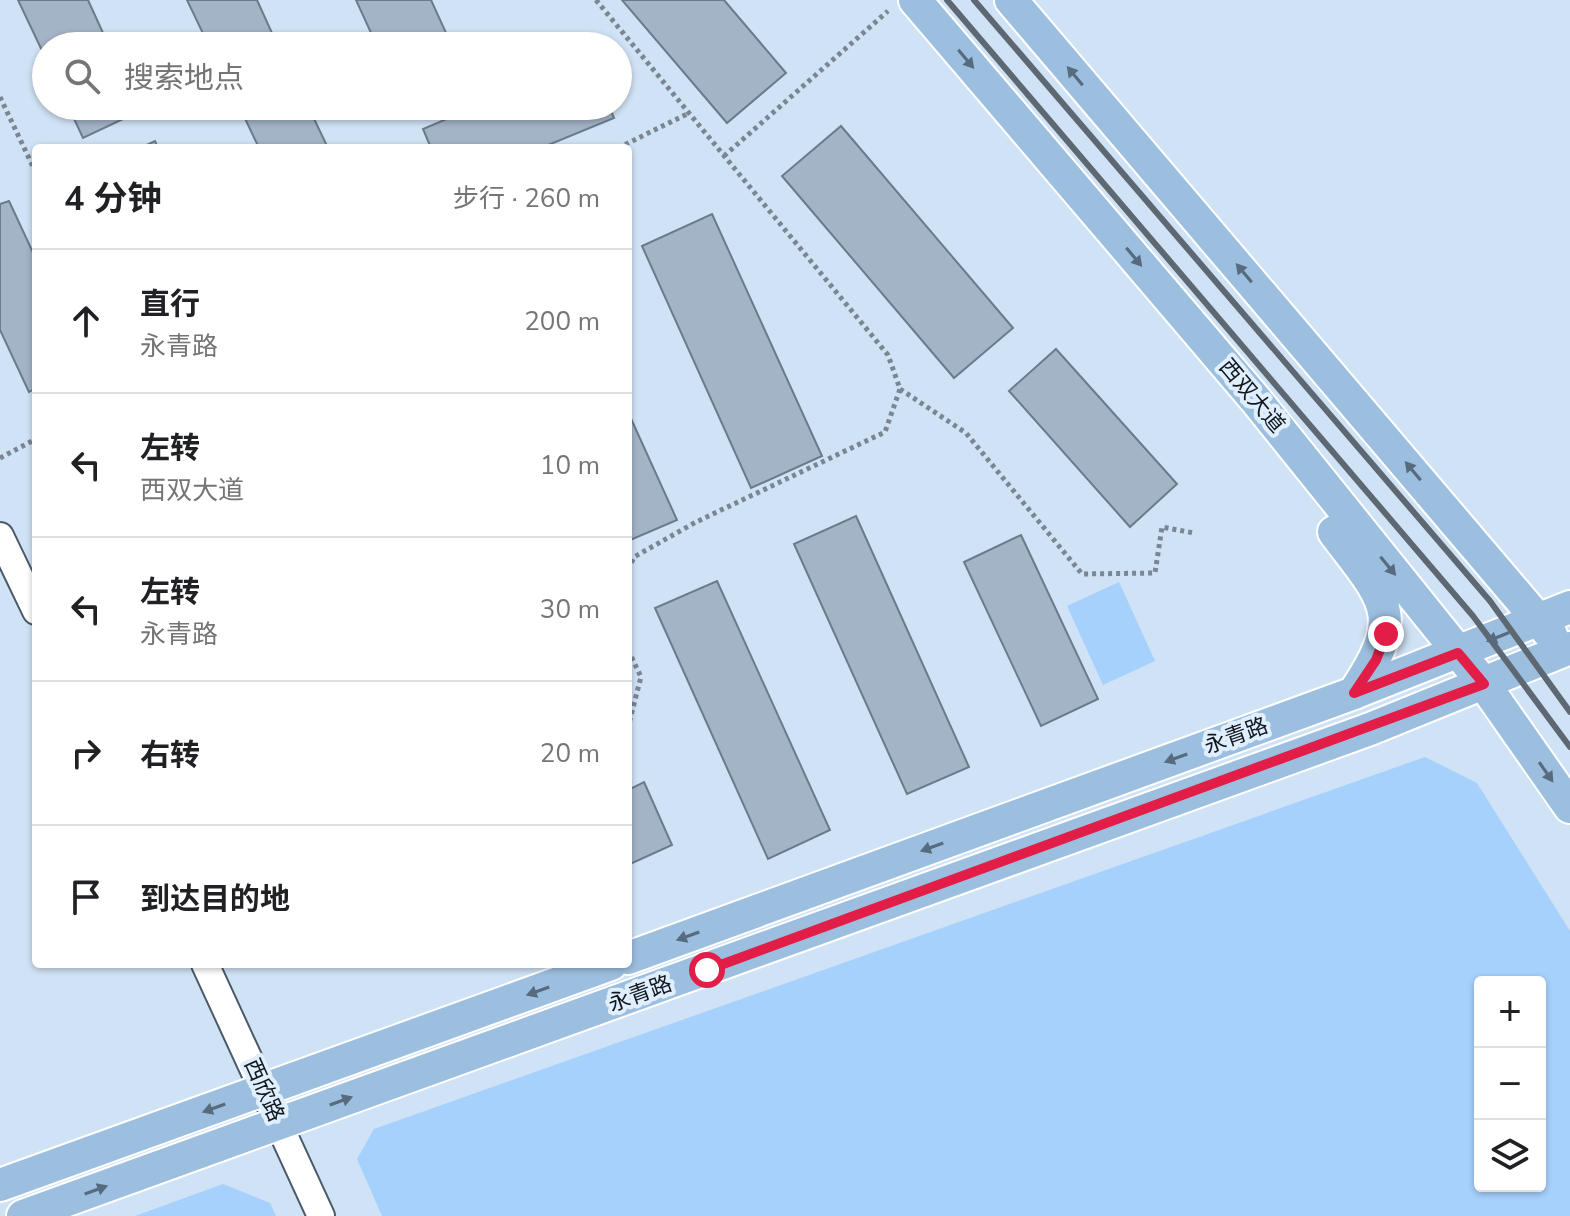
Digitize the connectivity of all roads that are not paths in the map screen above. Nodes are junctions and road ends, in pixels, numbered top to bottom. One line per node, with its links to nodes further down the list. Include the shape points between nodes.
1 (1011, 0): 7 (main road, one-way to 1)
2 (902, 5): 3 (main road, 西双大道, one-way to 3)
3 (1255, 399): 8 (main road, 西双大道, one-way to 8); 11 (main road, via 1304,490 1377,589 1386,613 1386,634 1376,660)
4 (0, 536): 5 (street)
5 (32, 603)
6 (1570, 607): 7 (main road, 永青路)
7 (1540, 620): 8 (main road, 永青路, one-way to 8); 9 (main road)
8 (1458, 653): 10 (main road, 西双大道); 11 (main road, 永青路)
9 (1568, 653): 10 (main road, 永青路)
10 (1484, 684): 12 (main road, 西双大道, one-way to 12); 17 (main road, 永青路, one-way to 10)
11 (1354, 693): 13 (main road, 永青路, one-way to 13)
12 (1570, 807)
13 (632, 957)
14 (207, 968): 16 (street, 西欣路)
15 (600, 968): 16 (main road, 永青路, one-way to 16)
16 (266, 1090): 17 (street, 西欣路); 18 (main road, 永青路, one-way to 18)
17 (280, 1123): 19 (main road, 永青路, one-way to 17); 20 (street, 西欣路)
18 (0, 1185)
19 (23, 1216)
20 (321, 1216)

